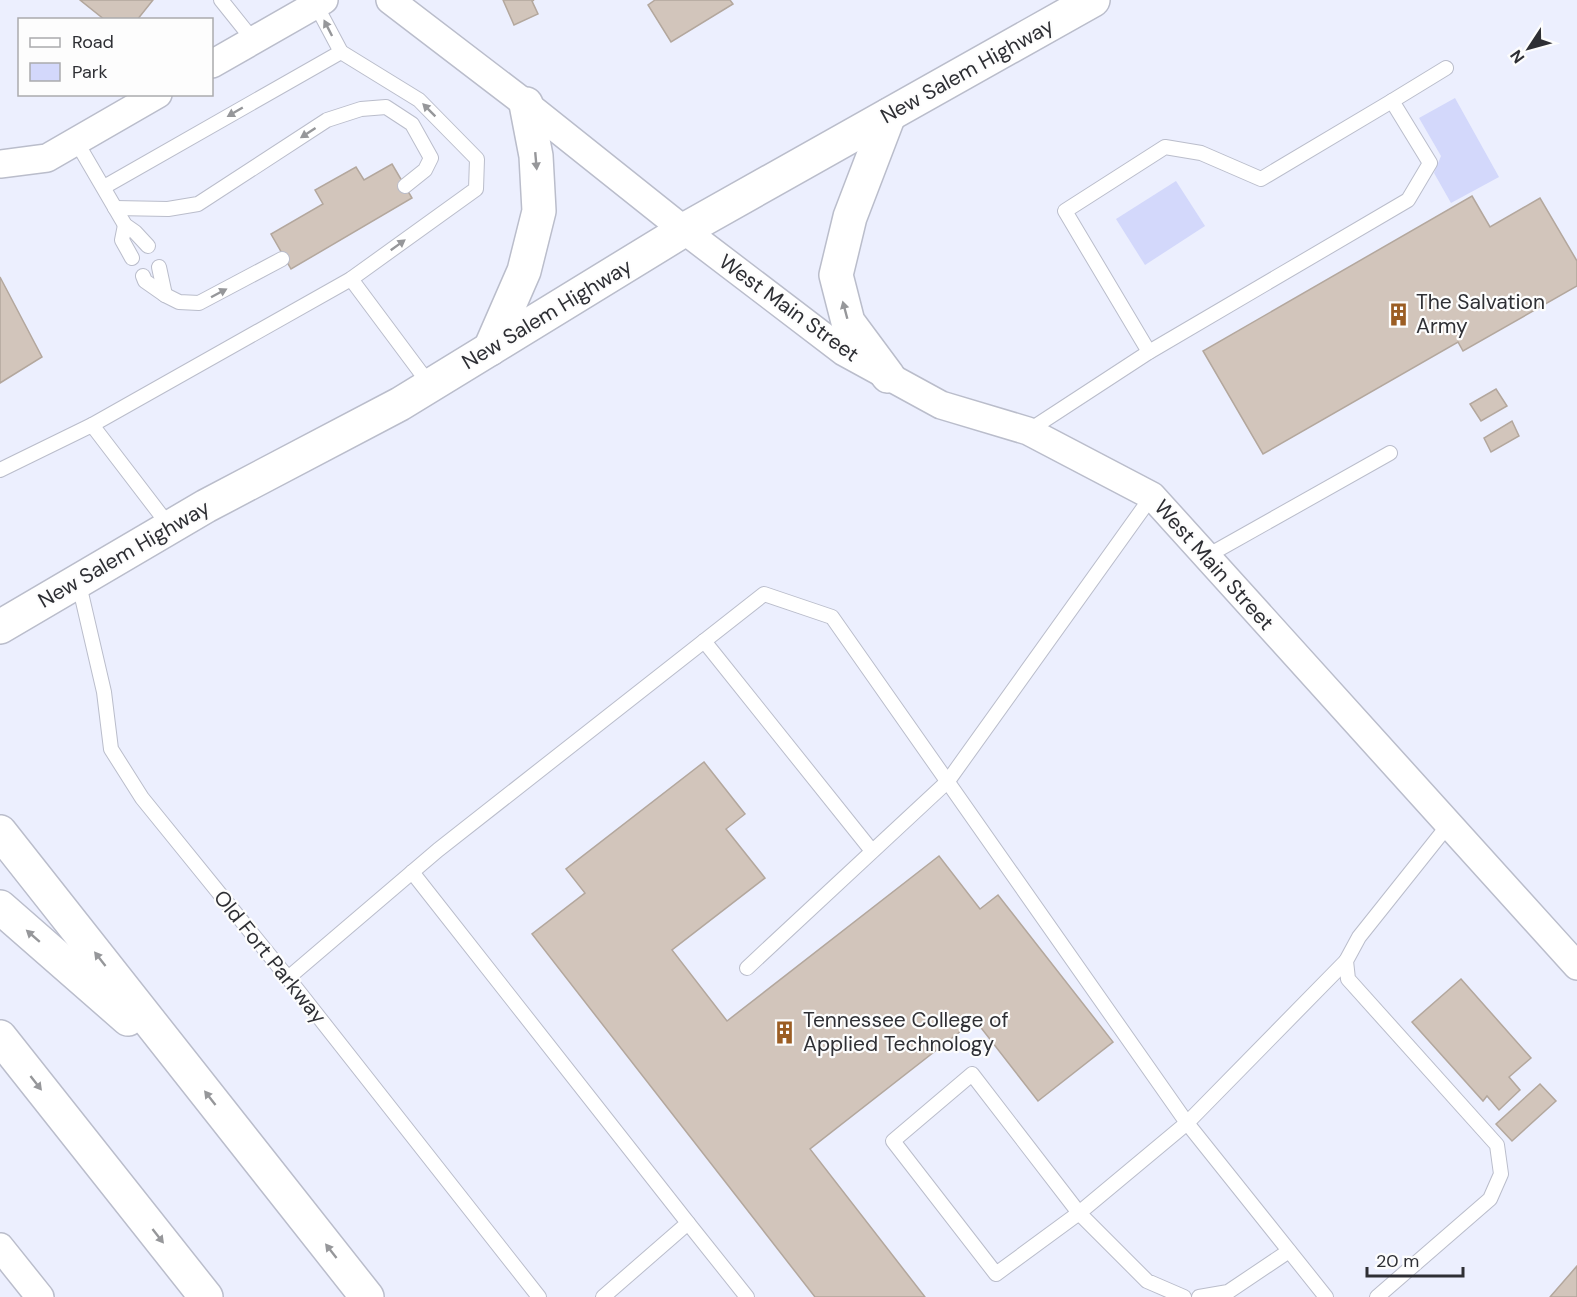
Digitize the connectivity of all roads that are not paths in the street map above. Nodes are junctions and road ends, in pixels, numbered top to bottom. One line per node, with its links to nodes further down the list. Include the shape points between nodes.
1 (221, 0): 5 (lane)
2 (390, 0): 11 (street, West Main Street)
3 (1093, 0): 12 (main road, New Salem Highway)
4 (320, 2): 5 (street); 6 (lane, one-way to 4)
5 (253, 40): 7 (street)
6 (341, 52): 16 (lane, one-way to 16); 25 (lane, one-way to 6, via 476,189 477,159 419,100)
7 (213, 63)
8 (1446, 68): 10 (lane)
9 (155, 96): 13 (street)
10 (1392, 101): 28 (lane, via 1430,163 1408,200); 28 (lane, via 1261,179 1201,153 1165,147 1065,211)
11 (526, 104): 19 (street, West Main Street); 27 (main road, one-way to 27, via 536,156 539,211 524,271)
12 (889, 115): 19 (main road, New Salem Highway); 29 (main road, one-way to 12, via 848,322 836,275 850,217)
13 (76, 141): 14 (street, via 47,158); 16 (lane)
14 (0, 164)
15 (405, 186): 17 (lane, one-way to 17, via 425,170 431,158 412,124 386,108 361,109 327,120 198,204 168,209)
16 (104, 187): 17 (lane)
17 (115, 208): 18 (lane)
18 (125, 225): 20 (lane); 21 (lane, via 122,240)
19 (684, 230): 27 (main road, New Salem Highway); 29 (street, West Main Street, via 844,352)
20 (148, 246)
21 (132, 258)
22 (282, 259): 26 (lane, one-way to 22, via 179,302 199,303)
23 (159, 267): 26 (lane)
24 (143, 276): 26 (lane)
25 (351, 279): 30 (lane); 31 (lane)
26 (165, 295)
27 (490, 349): 30 (main road, New Salem Highway)
28 (1149, 352): 32 (lane)
29 (888, 376): 32 (street, West Main Street, via 941,405)
30 (430, 385): 36 (main road, New Salem Highway)
31 (92, 425): 34 (lane); 36 (lane)
32 (1028, 431): 35 (street, West Main Street)
33 (1390, 453): 37 (lane)
34 (0, 470)
35 (1152, 496): 37 (street, West Main Street); 41 (lane)
36 (170, 527): 38 (main road, New Salem Highway)
37 (1207, 556): 42 (street, West Main Street)
38 (78, 580): 39 (main road, New Salem Highway); 50 (lane, Old Fort Parkway, via 104,692 111,749 142,798)
39 (0, 627)
40 (704, 641): 41 (lane, via 764,594 832,618); 44 (lane); 45 (lane)
41 (948, 781): 44 (lane); 53 (lane)
42 (1449, 824): 47 (lane, via 1359,937); 48 (street, West Main Street)
43 (0, 832): 52 (main road, one-way to 43)
44 (872, 851): 49 (lane)
45 (412, 872): 50 (lane); 55 (lane)
46 (0, 907): 52 (main road, one-way to 46)
47 (1346, 961): 53 (lane); 67 (lane, via 1348,979 1497,1145 1501,1174 1491,1199)
48 (1577, 966)
49 (747, 968)
50 (288, 978): 61 (lane, Old Fort Parkway)
51 (0, 1037): 59 (main road, one-way to 59)
52 (188, 1071): 60 (main road, one-way to 52)
53 (1187, 1124): 54 (lane); 57 (lane)
54 (1079, 1213): 54 (lane, via 996,1274 893,1141 972,1074); 64 (lane, via 1147,1281)
55 (688, 1223): 62 (lane); 63 (lane)
56 (0, 1247): 58 (street)
57 (1289, 1251): 65 (lane, via 1228,1292); 66 (lane)
58 (40, 1297)
59 (206, 1297)
60 (367, 1297)
61 (539, 1297)
62 (603, 1297)
63 (747, 1297)
64 (1184, 1297)
65 (1199, 1297)
66 (1326, 1297)
67 (1377, 1297)

